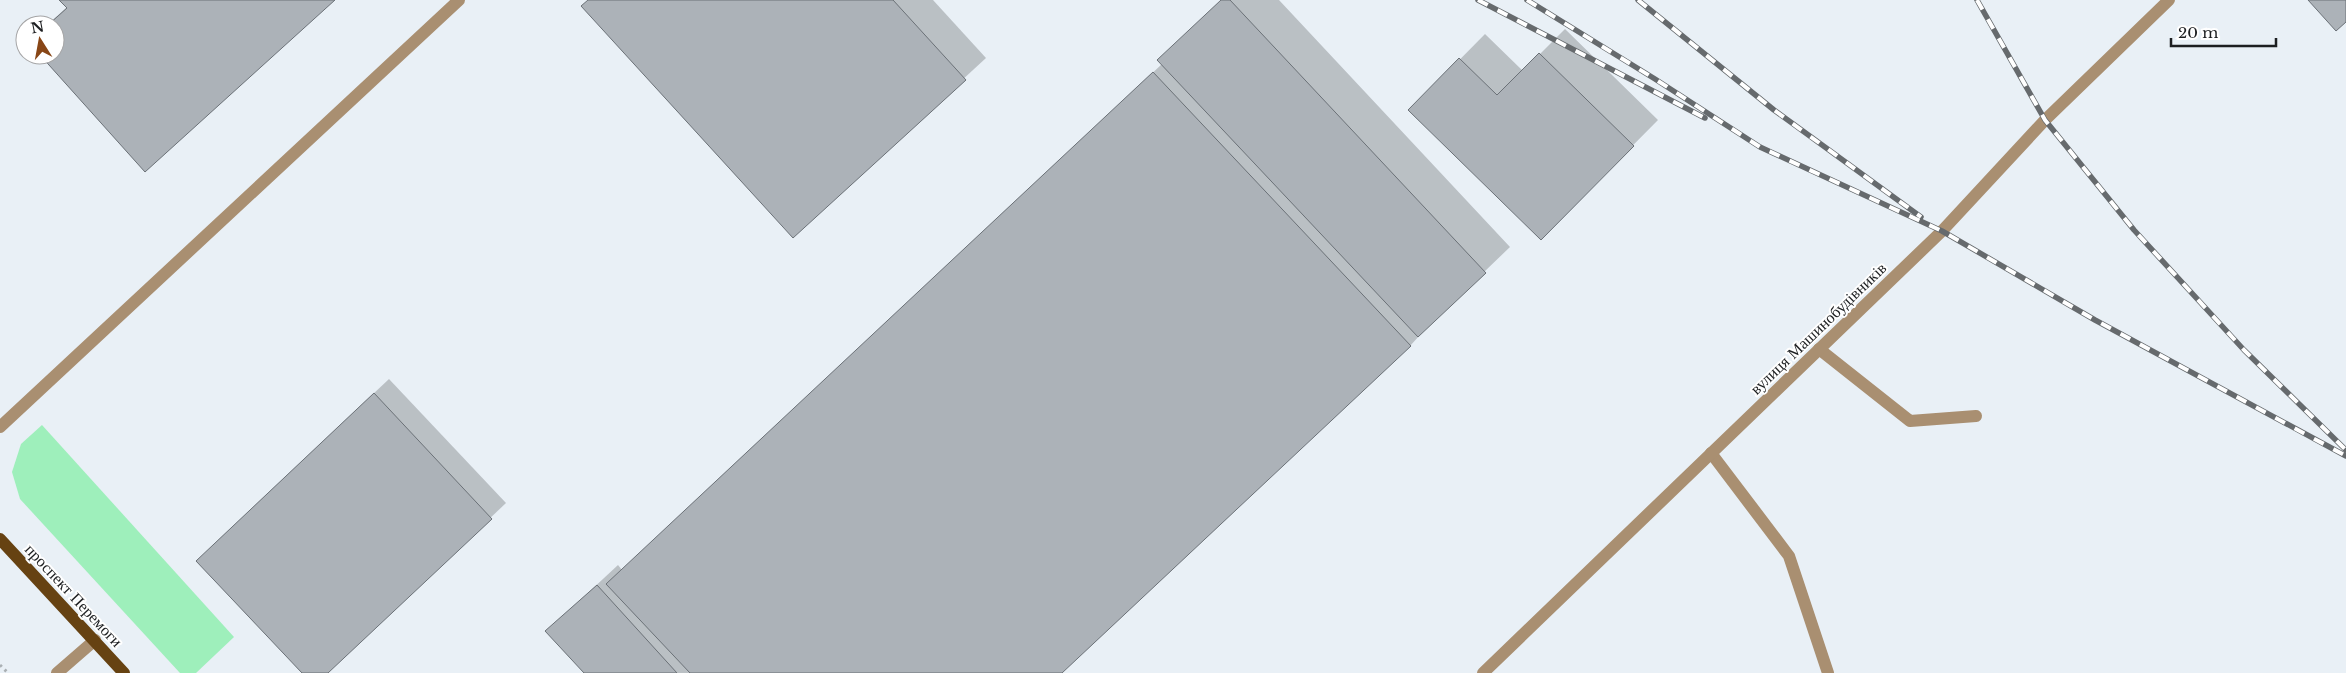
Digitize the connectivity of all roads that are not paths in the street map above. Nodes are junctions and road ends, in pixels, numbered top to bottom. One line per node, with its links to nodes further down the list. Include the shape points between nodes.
1 (459, 0): 5 (street)
2 (2169, 0): 3 (street, вулиця Машинобудівників, via 2045,120 1942,232)
3 (1820, 349): 4 (street, via 1910,421); 6 (street, вулиця Машинобудівників)
4 (1976, 416)
5 (0, 427)
6 (1711, 453): 11 (street, вулиця Машинобудівників); 12 (street, via 1789,556)
7 (0, 539): 8 (main road, проспект Перемоги)
8 (95, 640): 9 (street); 10 (main road, проспект Перемоги)
9 (56, 673)
10 (124, 673)
11 (1482, 673)
12 (1828, 673)

